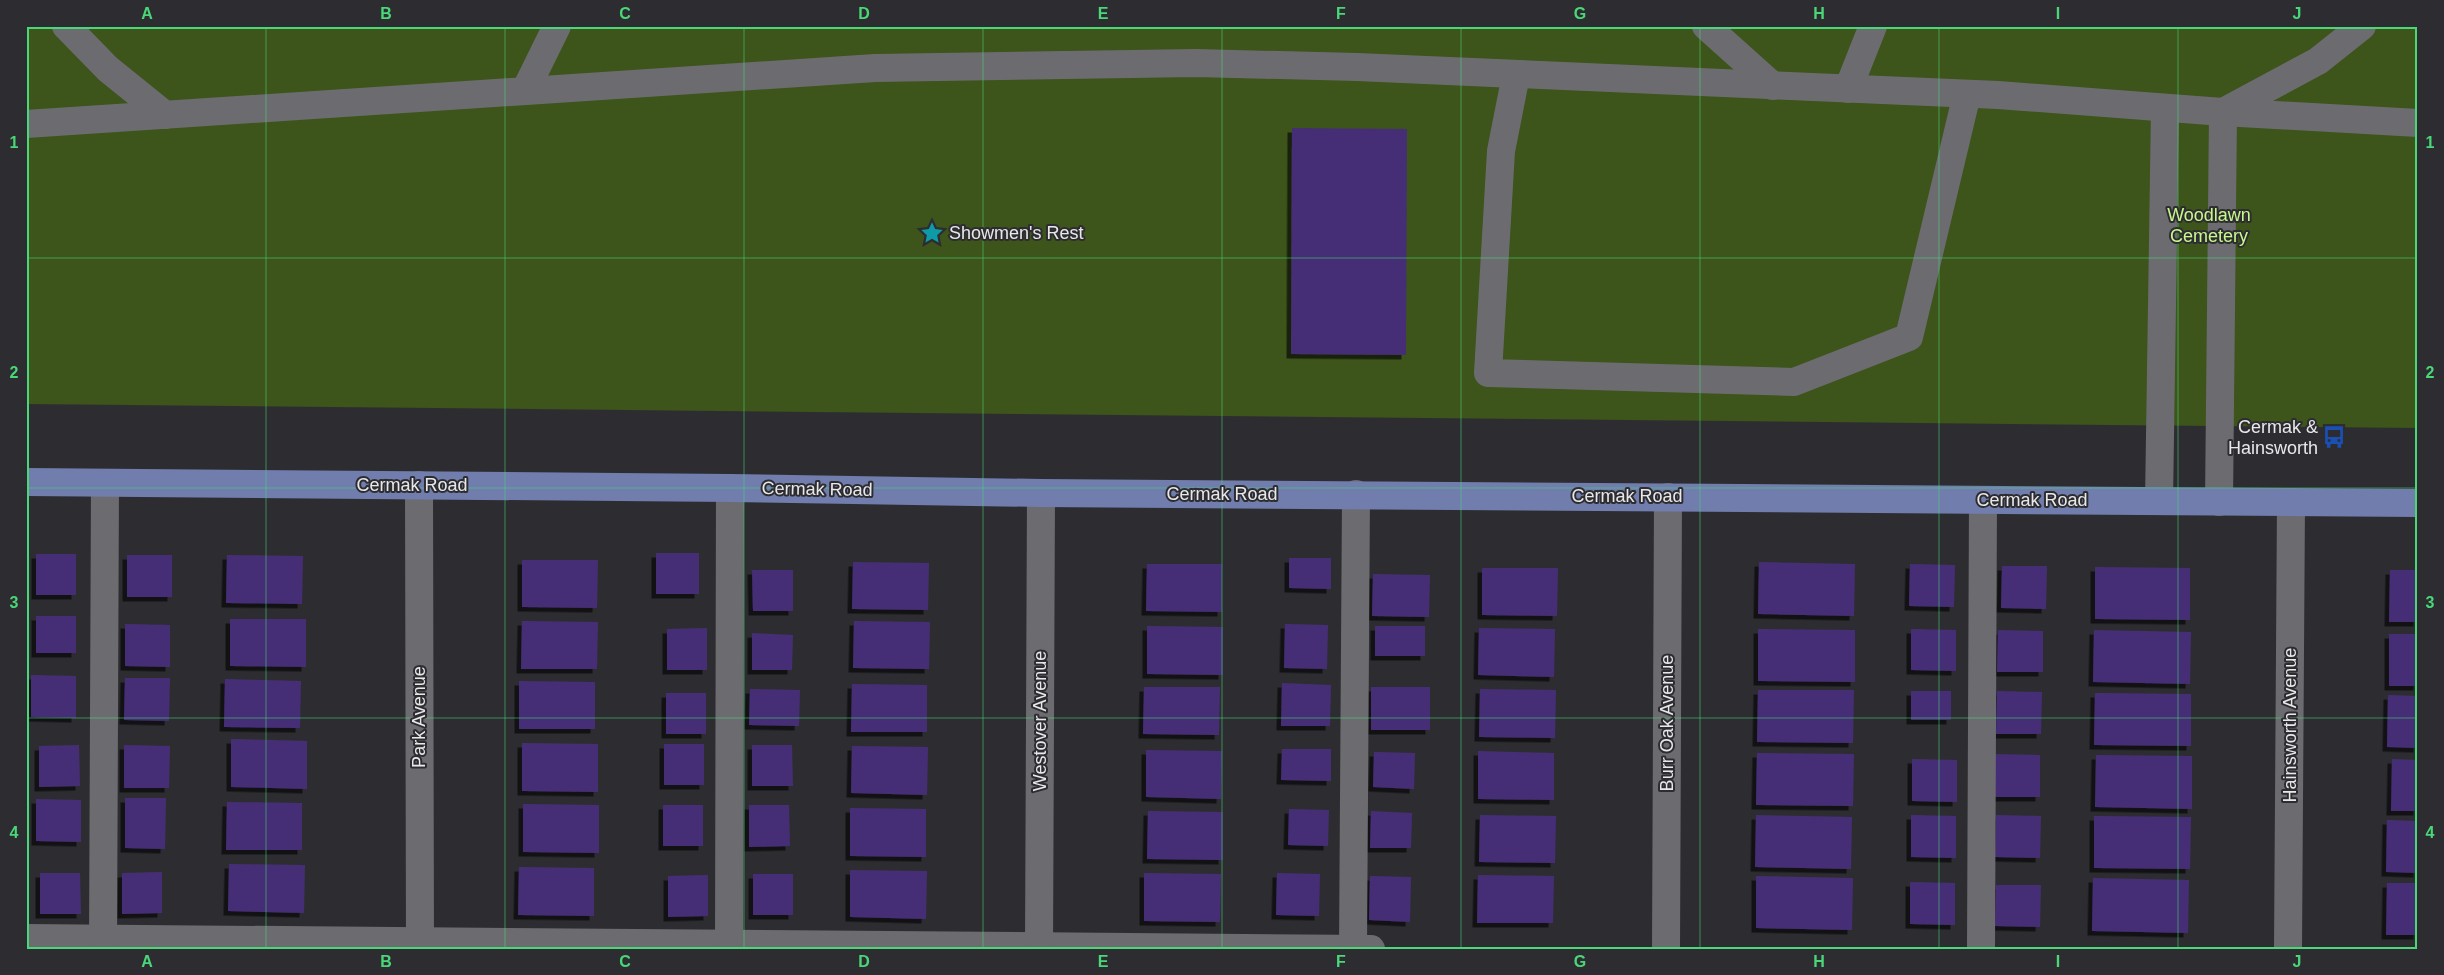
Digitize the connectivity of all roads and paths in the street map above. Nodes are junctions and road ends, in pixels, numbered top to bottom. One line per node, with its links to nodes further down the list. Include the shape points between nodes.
1 (66, 26): 13 (street, via 108,69)
2 (557, 26): 9 (street)
3 (1706, 26): 7 (street)
4 (1873, 26): 8 (street)
5 (2362, 26): 12 (street, via 2318,61)
6 (1516, 74): 7 (street); 9 (street, via 1196,63 875,68); 10 (street, via 1501,152 1488,373 1794,382 1909,337)
7 (1773, 86): 8 (street)
8 (1848, 89): 10 (street)
9 (525, 91): 13 (street)
10 (1967, 94): 11 (street)
11 (2165, 108): 12 (street); 24 (street)
12 (2223, 112): 14 (street); 25 (street)
13 (166, 115): 15 (street)
14 (2418, 123)
15 (26, 124)
16 (26, 482): 17 (main road, Cermak Road)
17 (105, 483): 18 (main road, Cermak Road); 29 (street)
18 (419, 485): 19 (main road, Cermak Road); 30 (street, Park Avenue)
19 (730, 488): 20 (main road, Cermak Road); 31 (street)
20 (1041, 493): 21 (main road, Cermak Road); 32 (street, Westover Avenue)
21 (1356, 494): 22 (main road, Cermak Road); 33 (street)
22 (1668, 497): 23 (main road, Cermak Road); 35 (street, Burr Oak Avenue)
23 (1983, 500): 24 (main road, Cermak Road); 36 (street)
24 (2159, 501): 25 (main road, Cermak Road)
25 (2219, 502): 26 (main road, Cermak Road)
26 (2291, 502): 27 (main road, Cermak Road); 37 (street, Hainsworth Avenue)
27 (2418, 503)
28 (26, 938): 29 (street)
29 (103, 944): 30 (street)
30 (420, 945): 31 (street)
31 (729, 946): 32 (street)
32 (1039, 947): 33 (street)
33 (1353, 949): 34 (street)
34 (1371, 949)
35 (1666, 949)
36 (1981, 949)
37 (2288, 949)

